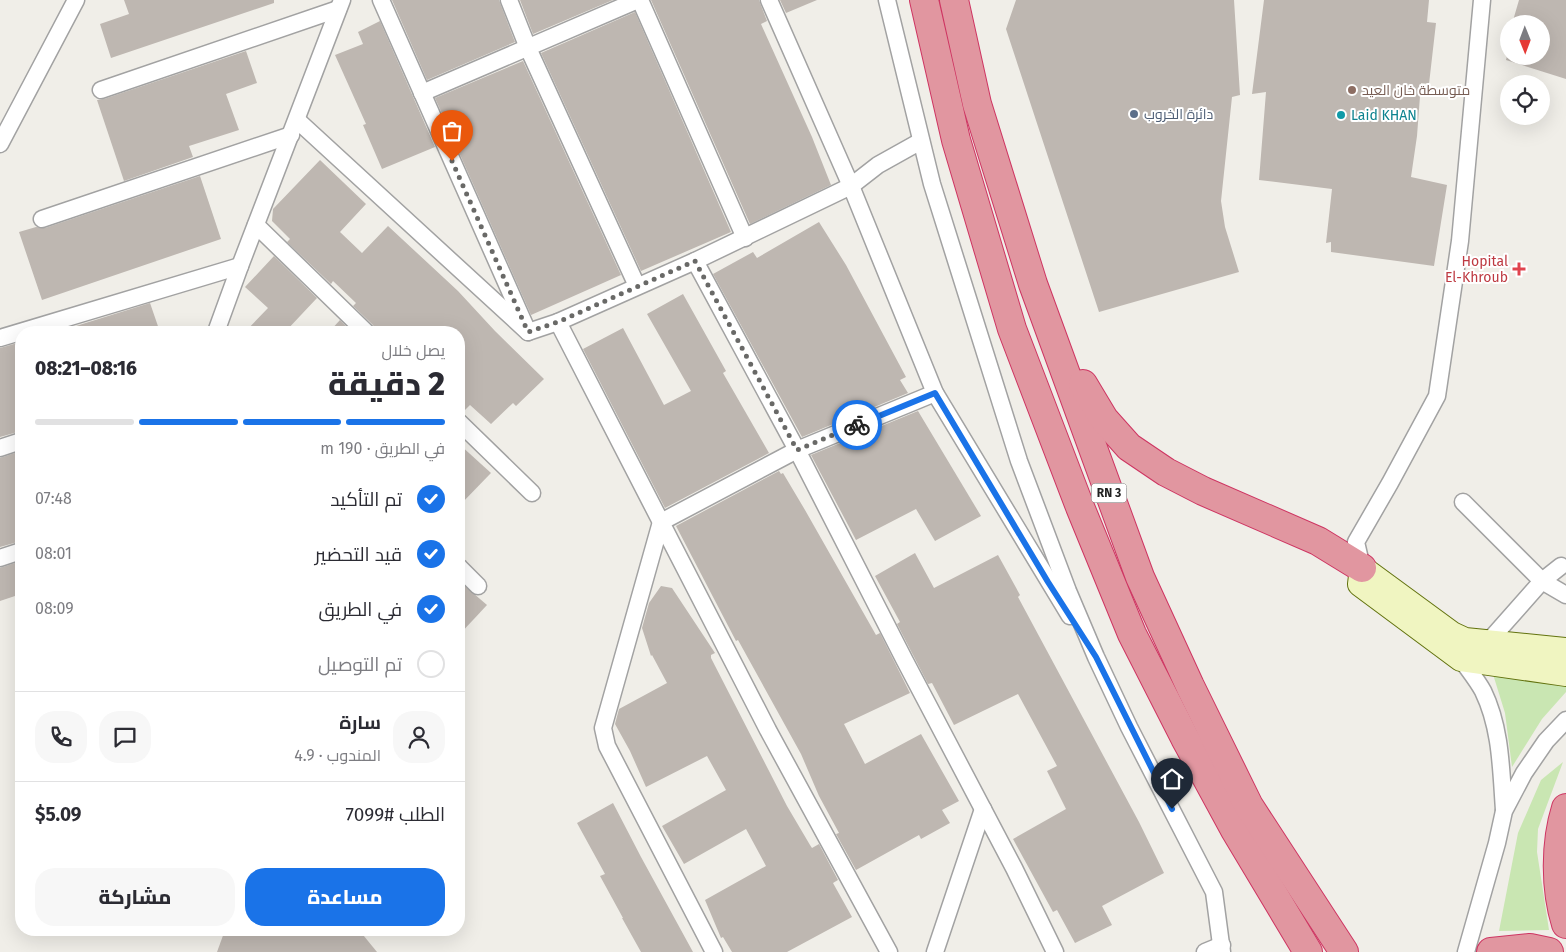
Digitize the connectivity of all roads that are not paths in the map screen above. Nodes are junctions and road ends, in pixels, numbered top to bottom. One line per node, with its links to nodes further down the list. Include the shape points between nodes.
1 (76, 0): 16 (street)
2 (380, 0): 13 (street)
3 (509, 0): 11 (street)
4 (639, 0): 11 (street); 20 (street)
5 (769, 0): 17 (street)
6 (888, 0): 15 (street)
7 (924, 0): 63 (highway, RN 3, via 956,140 1012,329 1080,507 1132,634 1235,830)
8 (954, 0): 29 (highway, RN 3, via 977,104)
9 (1482, 0): 41 (street, via 1460,241 1437,396 1390,483)
10 (340, 5): 12 (street); 14 (street)
11 (528, 48): 13 (street); 23 (street)
12 (101, 90)
13 (422, 93): 28 (street)
14 (294, 127): 18 (street); 19 (street); 28 (street)
15 (921, 141): 17 (street, via 878,165); 50 (street, via 1019,461)
16 (0, 144)
17 (851, 186): 20 (street); 32 (street)
18 (42, 219)
19 (256, 225): 22 (street); 27 (street)
20 (744, 238): 21 (street)
21 (695, 261): 23 (street); 36 (street)
22 (240, 266): 25 (street); 26 (street)
23 (637, 286): 24 (street)
24 (558, 322): 28 (street); 39 (street)
25 (40, 326)
26 (221, 326)
27 (360, 326)
28 (528, 332)
29 (1051, 332): 41 (highway, via 1104,419 1129,447 1166,472 1203,491 1318,541); 64 (highway, RN 3, via 1140,576 1190,686 1249,806)
30 (15, 334): 31 (street)
31 (0, 338)
32 (935, 393): 36 (street); 50 (street)
33 (465, 428): 37 (street)
34 (15, 443): 35 (street)
35 (0, 448)
36 (797, 450): 39 (street); 54 (street)
37 (532, 493)
38 (1463, 502): 45 (street)
39 (661, 522): 58 (street, via 603,728 607,746); 59 (street, via 768,730)
40 (15, 553): 42 (street)
41 (1359, 555): 49 (main road, via 1452,634 1465,640); 49 (main road, via 1360,584)
42 (0, 558)
43 (1561, 566): 45 (street)
44 (465, 573): 46 (street)
45 (1542, 581): 47 (street); 49 (street)
46 (478, 586)
47 (1566, 595)
48 (1566, 650): 49 (main road)
49 (1476, 654): 51 (main road); 55 (street, via 1501,761)
50 (1096, 657): 57 (street, via 1214,892)
51 (1566, 674)
52 (1566, 720): 55 (street, via 1546,741 1524,773)
53 (1566, 808): 56 (highway, via 1558,860)
54 (983, 809): 60 (street); 61 (street)
55 (1504, 811): 65 (street)
56 (1566, 924)
57 (1222, 949): 62 (street)
58 (714, 952)
59 (889, 952)
60 (935, 952)
61 (1055, 952)
62 (1205, 952)
63 (1308, 952)
64 (1344, 952)
65 (1466, 952)
66 (1492, 952): 67 (highway, via 1530,948)
67 (1549, 952)

